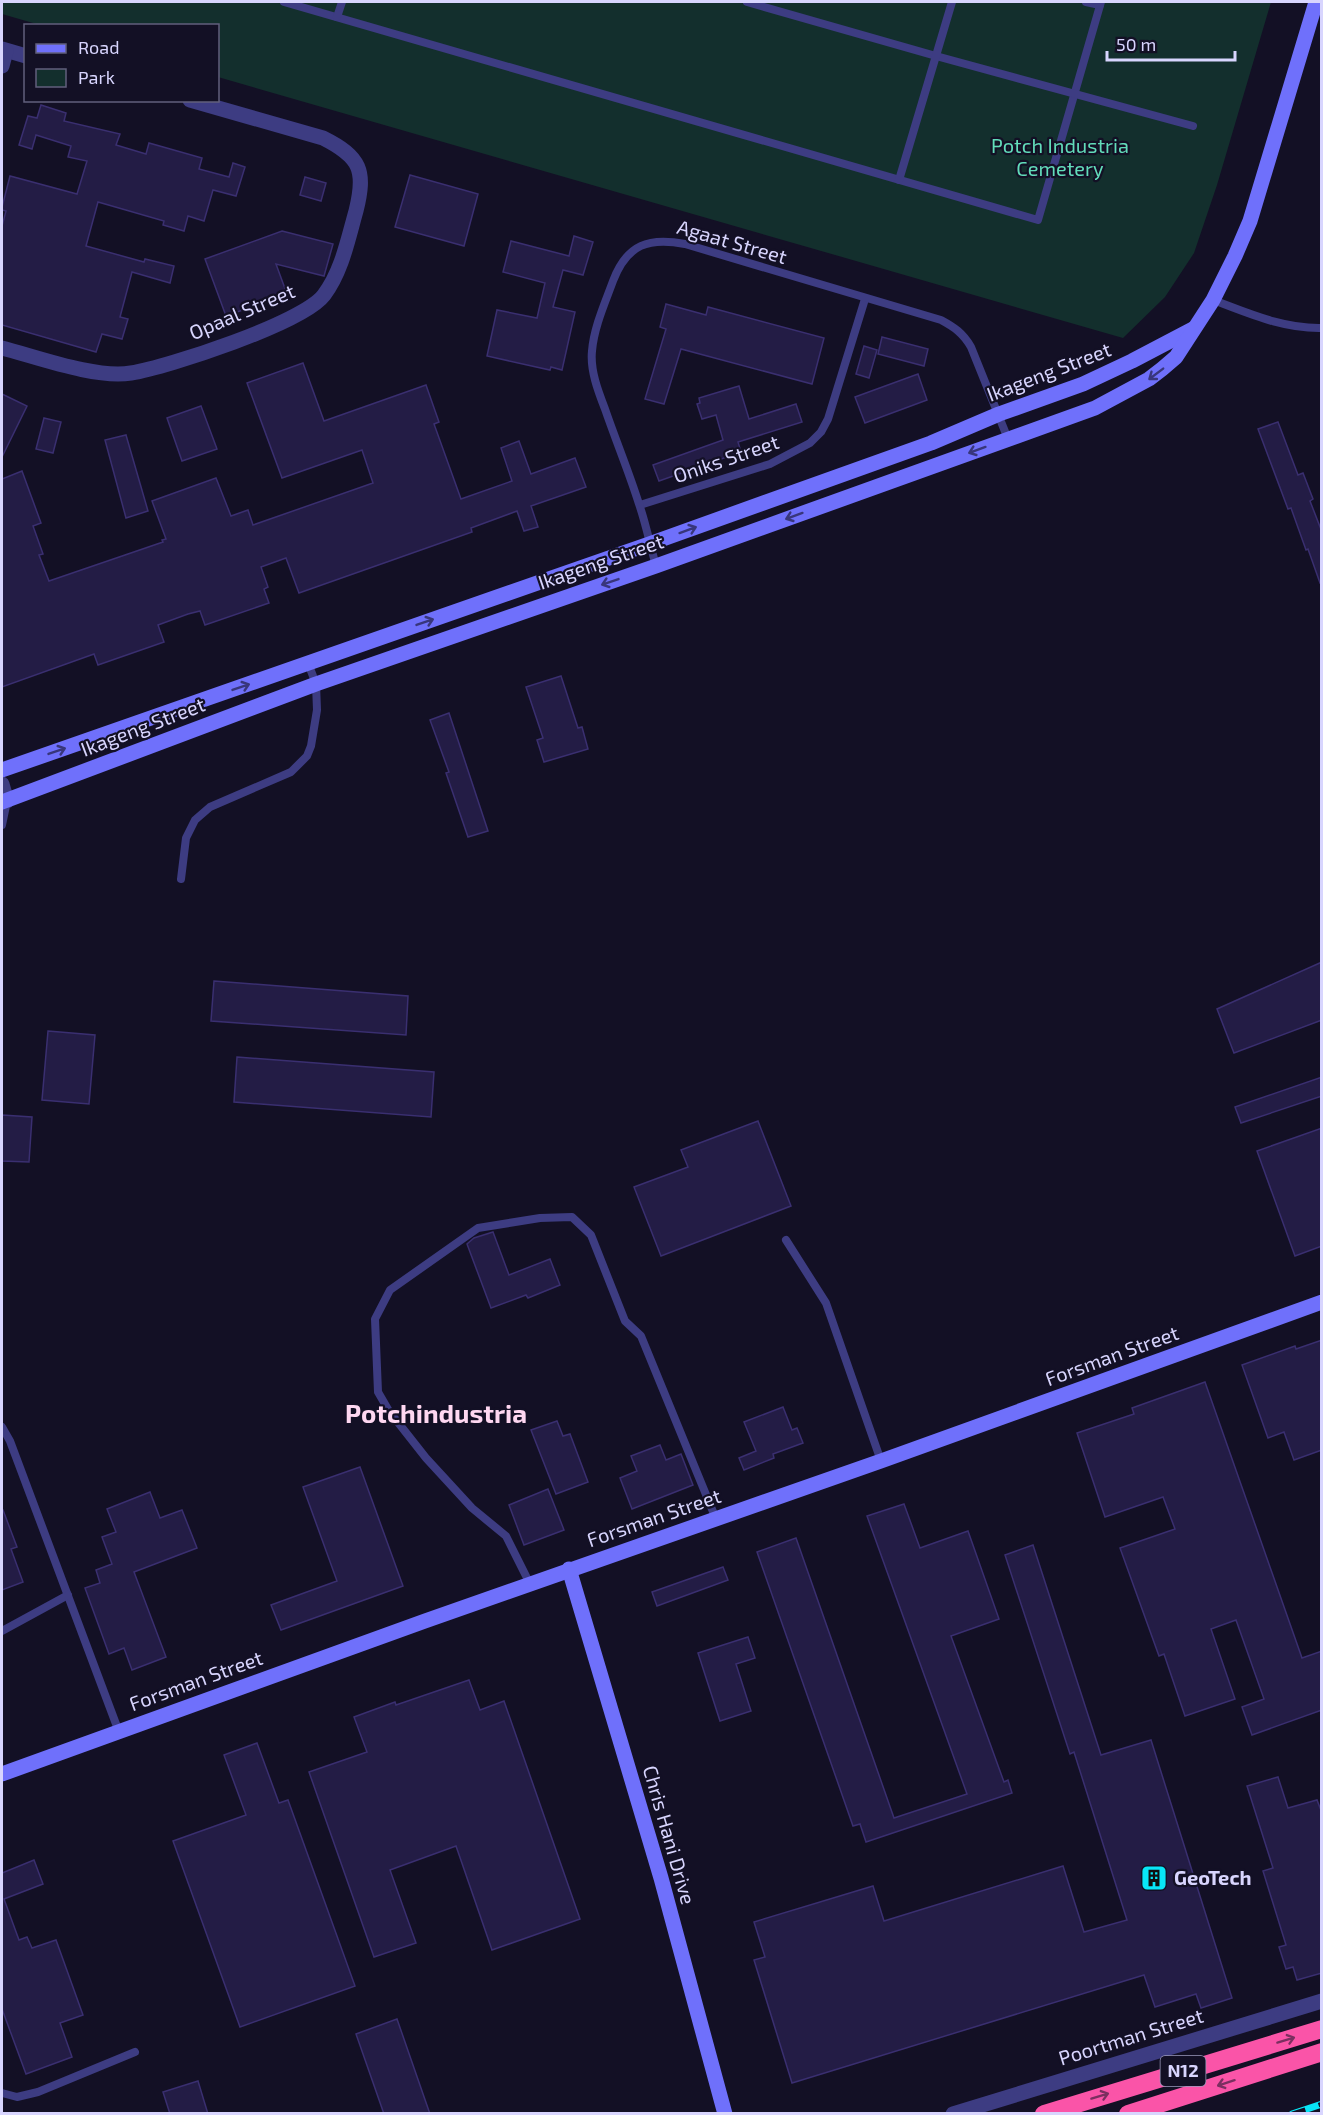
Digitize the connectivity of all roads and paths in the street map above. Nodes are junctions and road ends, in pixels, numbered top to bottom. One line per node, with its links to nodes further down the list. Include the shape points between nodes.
1 (284, 2): 8 (lane)
2 (342, 2): 8 (lane)
3 (747, 2): 11 (lane)
4 (952, 2): 11 (lane)
5 (1086, 2): 7 (lane)
6 (1316, 2): 18 (street, Ikageng Street, via 1250,221)
7 (1101, 3): 13 (lane)
8 (337, 17): 16 (lane)
9 (4, 50): 10 (street); 12 (street)
10 (24, 55)
11 (936, 56): 13 (lane); 16 (lane)
12 (2, 66)
13 (1074, 94): 15 (lane); 16 (lane, via 1038,220)
14 (197, 102): 21 (street, Opaal Street, via 323,138 342,148 355,162 362,176 360,195 336,276 322,298 302,314 271,327 176,362 128,374 78,368)
15 (1193, 126)
16 (899, 180)
17 (865, 299): 22 (lane, Agaat Street, via 941,320 956,328 971,347); 24 (lane, Oniks Street, via 828,419 810,443 770,464); 24 (lane, Agaat Street, via 665,240 649,242 624,259 598,321 592,352 596,384)
18 (1213, 300): 19 (lane, via 1274,322); 20 (street, Ikageng Street)
19 (1322, 328)
20 (1193, 329): 22 (street, Ikageng Street, via 1083,384); 23 (street, Ikageng Street, one-way to 23, via 1176,357 1149,379 1095,408)
21 (2, 348)
22 (999, 414): 23 (lane, Agaat Street); 25 (street, Ikageng Street, one-way to 22)
23 (1008, 439): 26 (street, Ikageng Street, one-way to 26)
24 (640, 505): 25 (lane, Agaat Street)
25 (649, 544): 26 (lane, Agaat Street); 27 (street, Ikageng Street, one-way to 25)
26 (656, 566): 28 (street, Ikageng Street, one-way to 28)
27 (308, 663): 28 (lane); 29 (street, Ikageng Street, one-way to 27)
28 (316, 684): 30 (street, Ikageng Street); 35 (lane, via 318,710 307,756 291,772 210,807 195,820 186,838)
29 (219, 694): 30 (street); 31 (street, Ikageng Street, one-way to 29)
30 (227, 718): 33 (street, Ikageng Street)
31 (2, 770)
32 (2, 784): 33 (street)
33 (4, 802): 34 (lane)
34 (2, 825)
35 (181, 879)
36 (786, 1240): 39 (lane, via 826,1303)
37 (1322, 1302): 39 (street, Forsman Street)
38 (2, 1427): 43 (lane)
39 (881, 1461): 40 (street, Forsman Street)
40 (716, 1519): 41 (street, Forsman Street); 42 (lane, via 641,1336 626,1321 591,1235 572,1217 478,1228 390,1290 375,1319 378,1392 426,1458 472,1508 506,1536)
41 (569, 1569): 42 (street, Forsman Street); 52 (street, Chris Hani Drive, via 660,1878)
42 (530, 1584): 45 (street, Forsman Street)
43 (68, 1595): 44 (lane); 45 (lane)
44 (2, 1631)
45 (119, 1732): 46 (street, Forsman Street)
46 (2, 1774)
47 (1322, 2001): 53 (street, Poortman Street)
48 (1322, 2030): 54 (highway, N12, one-way to 48)
49 (135, 2052): 51 (lane, via 38,2092 17,2097)
50 (1322, 2052): 55 (highway, N12, one-way to 55)
51 (2, 2093)
52 (724, 2114)
53 (953, 2114)
54 (1044, 2114)
55 (1128, 2114)

